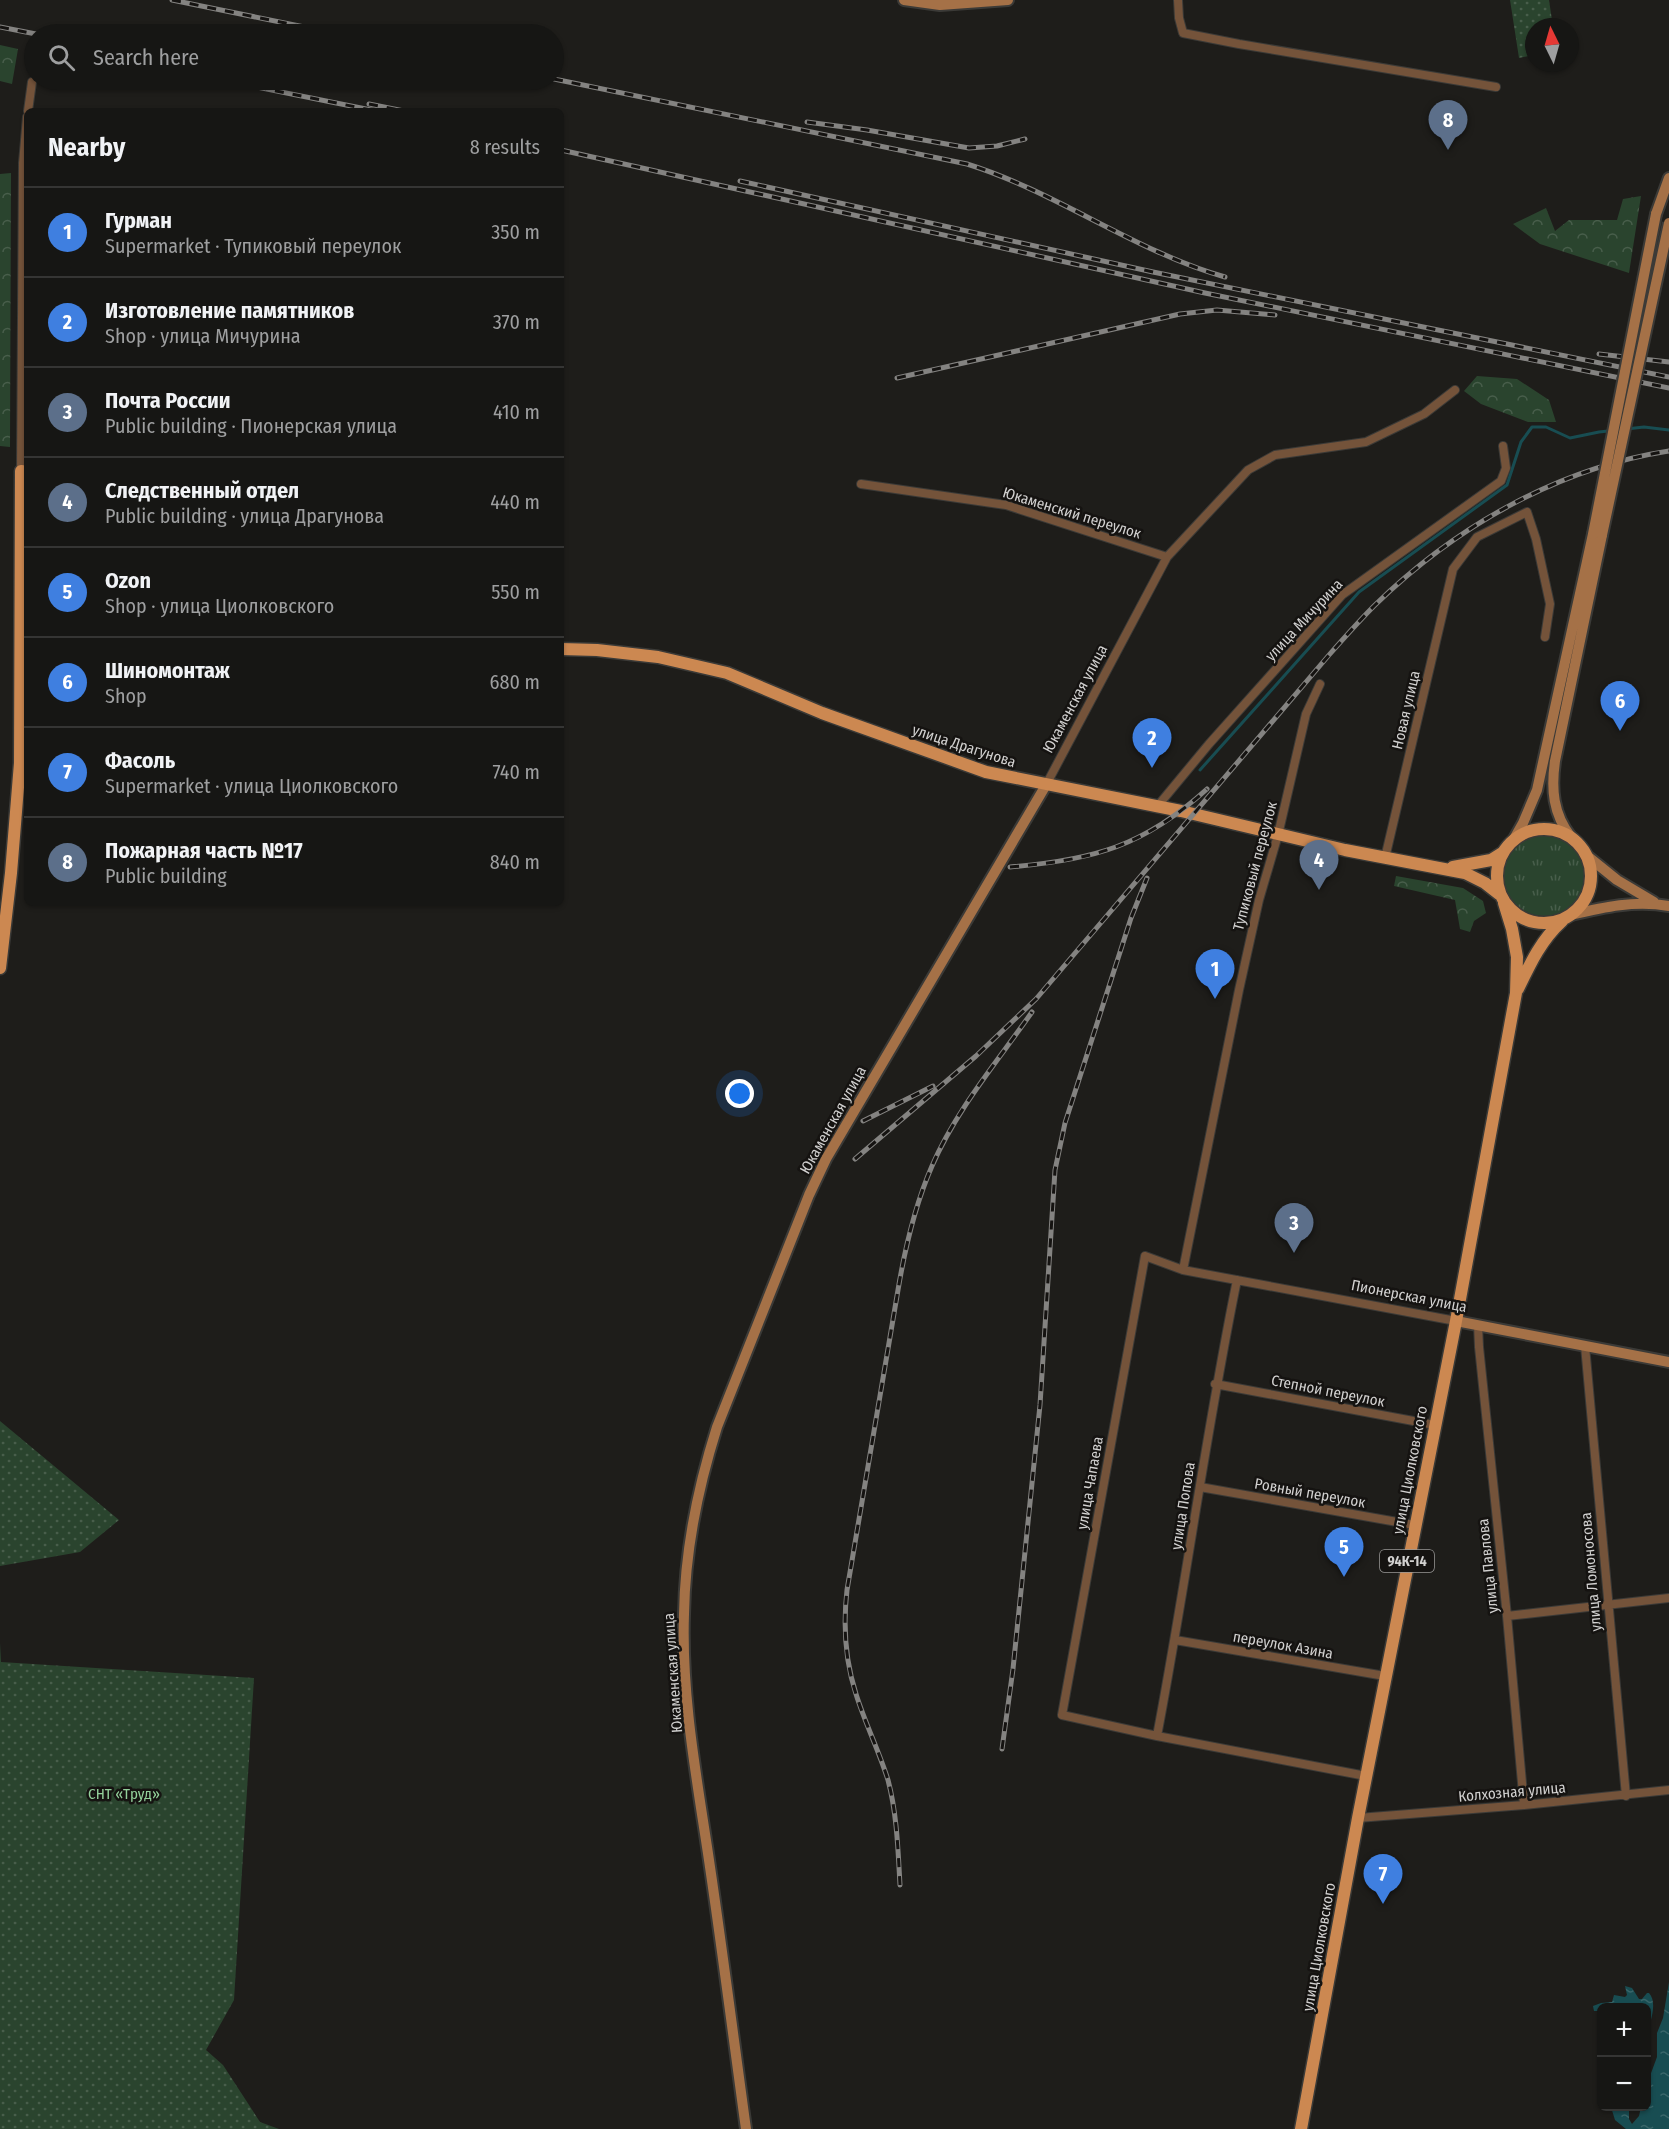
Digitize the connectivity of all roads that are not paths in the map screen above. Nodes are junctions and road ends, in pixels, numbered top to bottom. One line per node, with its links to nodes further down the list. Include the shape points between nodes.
1 (904, 0): 4 (street)
2 (1008, 0): 4 (street)
3 (1178, 0): 5 (street, via 1183,33)
4 (940, 2)
5 (1496, 87)
6 (31, 90): 7 (street)
7 (28, 108)
8 (24, 152): 13 (street)
9 (1669, 178): 15 (street, bridge, via 1656,214)
10 (1669, 223): 15 (street, bridge)
11 (1455, 390): 18 (street, Юкаменская улица, via 1424,414 1366,442 1275,455 1248,470)
12 (1503, 446): 23 (street, улица Мичурина, via 1506,468 1501,481 1342,596)
13 (24, 471): 17 (main road)
14 (861, 484): 18 (street, Юкаменский переулок, via 1006,505)
15 (1597, 535): 25 (street, via 1552,779 1558,817); 26 (street, via 1537,790)
16 (24, 538): 17 (main road)
17 (21, 545): 35 (main road, via 20,763)
18 (1167, 557): 22 (street, Юкаменская улица)
19 (1545, 637): 29 (street, Новая улица, via 1550,604 1527,512 1477,537 1453,569)
20 (564, 649): 22 (main road, улица Драгунова, via 658,657 726,673 822,713 986,772)
21 (1320, 684): 24 (street, Тупиковый переулок, via 1306,714)
22 (1046, 785): 23 (main road, улица Драгунова); 59 (street, Юкаменская улица, via 825,1160 708,1454 685,1584 684,1655)
23 (1156, 808): 24 (main road, улица Драгунова)
24 (1278, 835): 29 (main road, улица Драгунова); 38 (street, Тупиковый переулок, via 1241,978)
25 (1571, 837): 26 (main road, via 1537,829); 28 (main road)
26 (1514, 839): 27 (main road)
27 (1503, 852): 30 (main road, улица Драгунова, via 1476,864); 31 (main road, via 1496,869)
28 (1586, 855): 32 (street); 34 (main road, via 1591,873 1589,891 1584,902)
29 (1385, 858): 30 (main road, улица Драгунова)
30 (1437, 867): 31 (main road, улица Драгунова, via 1465,873)
31 (1502, 898): 34 (main road, via 1512,912 1528,922 1546,924); 36 (main road, улица Циолковского, via 1517,957)
32 (1657, 904): 33 (street); 34 (street, via 1611,905)
33 (1669, 906)
34 (1567, 917): 36 (main road, улица Циолковского, via 1536,953)
35 (0, 968)
36 (1516, 993): 40 (main road, улица Циолковского / 94К-14)
37 (1145, 1256): 38 (street, Пионерская улица); 53 (street, улица Чапаева, via 1062,1715)
38 (1183, 1270): 39 (street, Пионерская улица)
39 (1237, 1280): 40 (street, Пионерская улица); 44 (street, улица Попова)
40 (1456, 1320): 41 (street, Пионерская улица); 45 (main road, улица Циолковского / 94К-14)
41 (1478, 1325): 42 (street, Пионерская улица); 50 (street, улица Павлова)
42 (1585, 1346): 43 (street, Пионерская улица); 49 (street, улица Ломоносова)
43 (1669, 1362)
44 (1215, 1384): 45 (street, Степной переулок); 46 (street, улица Попова)
45 (1435, 1425): 47 (main road, улица Циолковского / 94К-14)
46 (1200, 1487): 47 (street, Ровный переулок); 51 (street, улица Попова)
47 (1414, 1525): 52 (main road, улица Циолковского / 94К-14)
48 (1669, 1598): 49 (street)
49 (1608, 1605): 50 (street); 56 (street, улица Ломоносова)
50 (1507, 1616): 57 (street, улица Павлова)
51 (1175, 1640): 52 (street, переулок Азина); 53 (street, улица Попова)
52 (1385, 1677): 54 (main road, улица Циолковского / 94К-14)
53 (1157, 1736): 54 (street)
54 (1366, 1776): 58 (main road, улица Циолковского / 94К-14)
55 (1669, 1790): 56 (street, Колхозная улица)
56 (1626, 1796): 57 (street, Колхозная улица)
57 (1524, 1805): 58 (street, Колхозная улица)
58 (1358, 1818): 60 (main road, улица Циолковского / 94К-14)
59 (746, 2129)
60 (1301, 2129)

